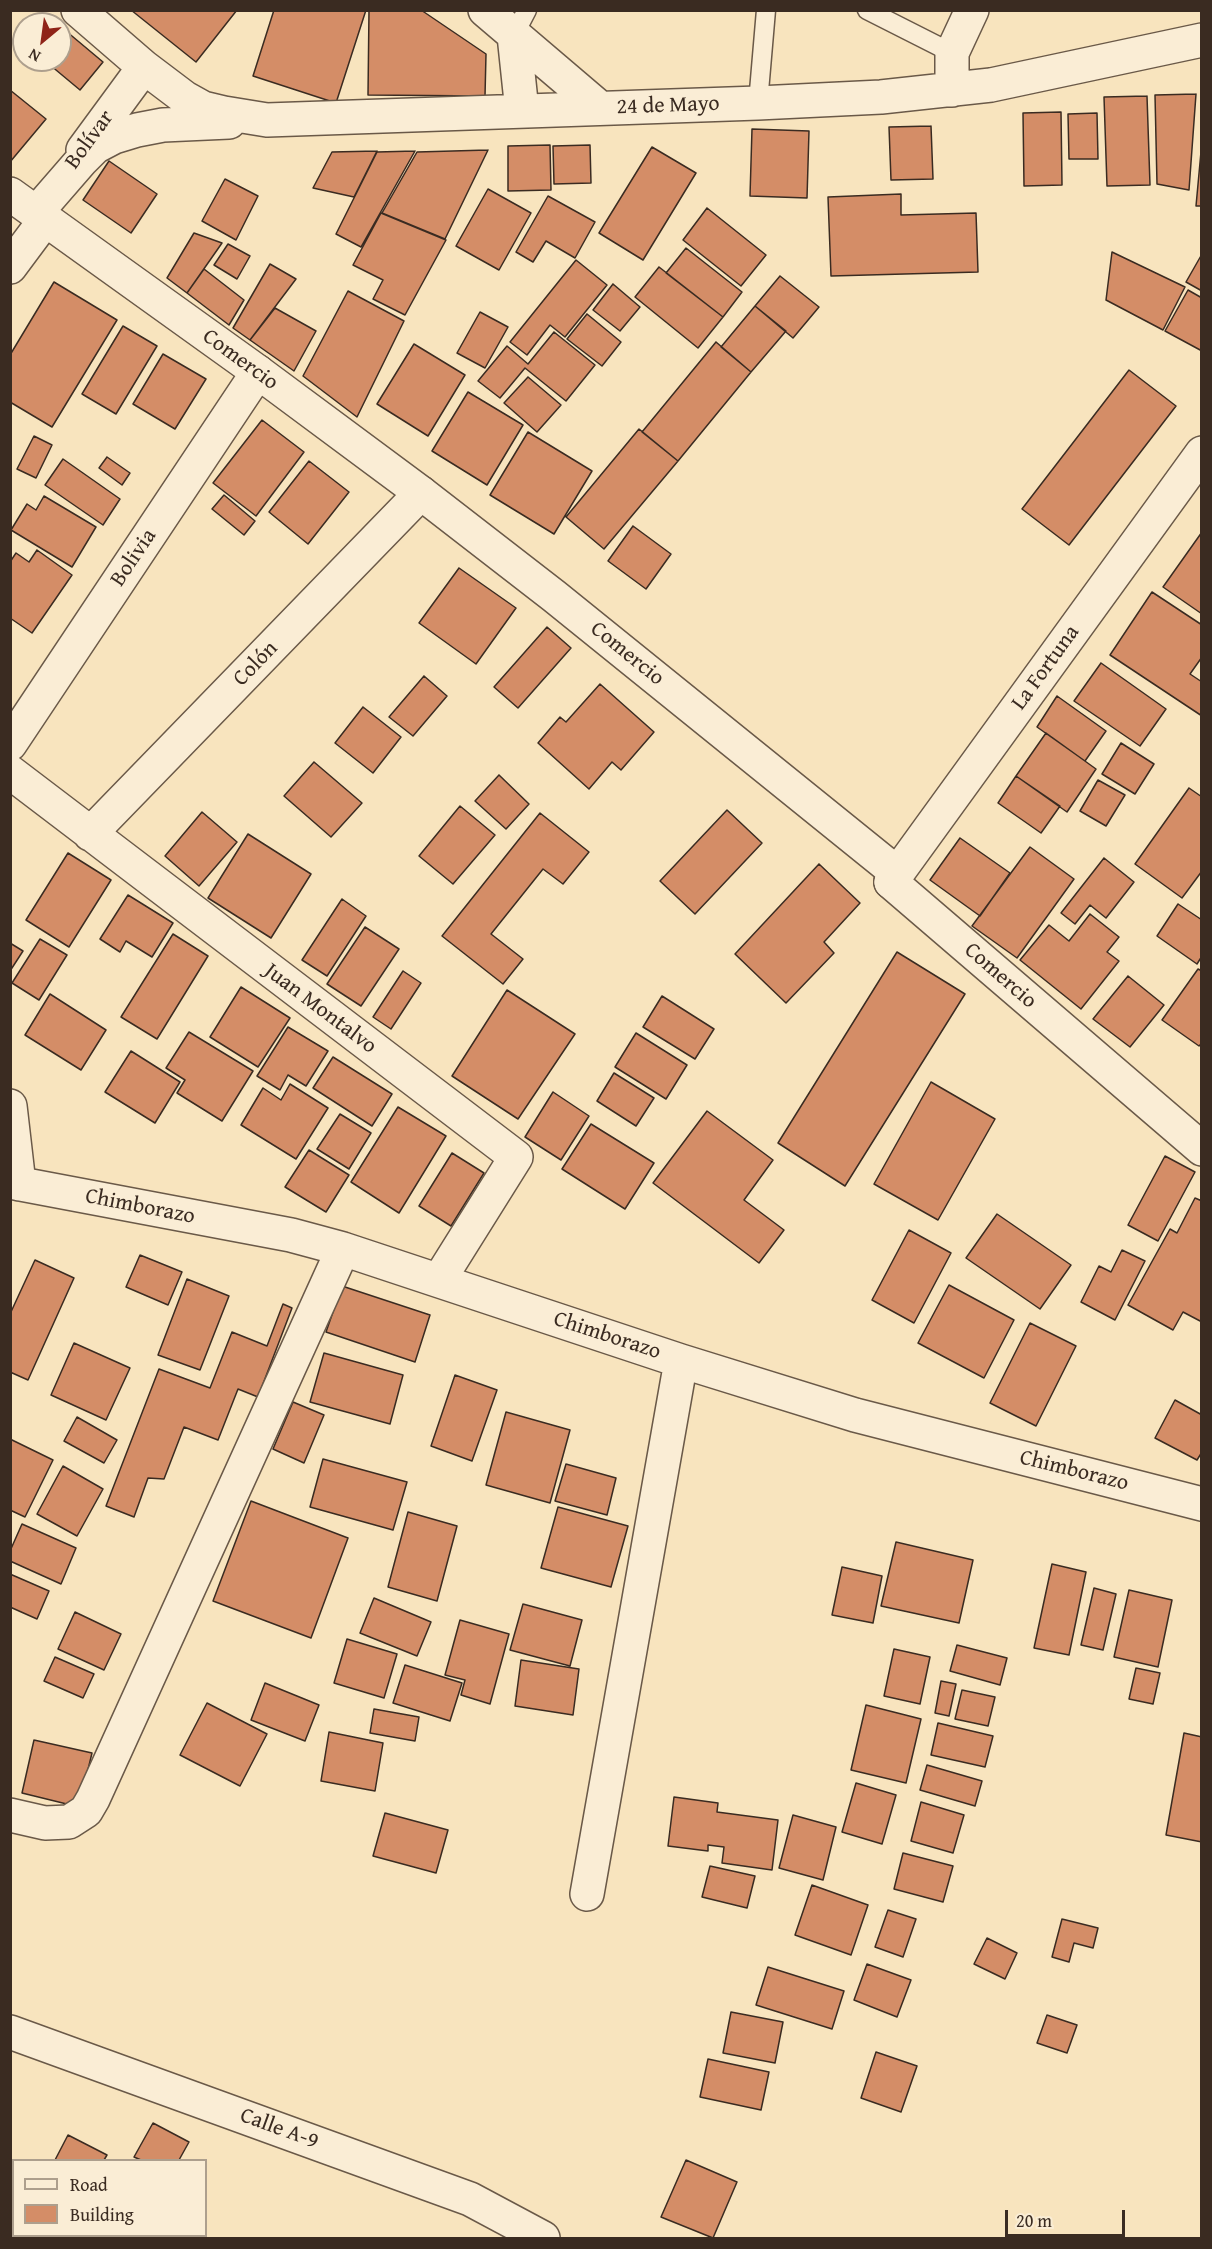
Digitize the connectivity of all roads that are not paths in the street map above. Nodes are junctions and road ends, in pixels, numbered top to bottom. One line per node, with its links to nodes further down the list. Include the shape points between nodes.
1 (78, 10): 9 (street, 24 de Mayo)
2 (485, 10): 6 (street)
3 (766, 10): 11 (lane)
4 (867, 10): 8 (lane)
5 (972, 10): 8 (street)
6 (521, 23): 12 (street); 13 (street)
7 (1202, 40): 10 (street, 24 de Mayo)
8 (952, 53): 10 (street)
9 (144, 67): 14 (street, 24 de Mayo, via 203,108); 15 (street, Bolívar)
10 (952, 90): 11 (street, 24 de Mayo)
11 (758, 103): 12 (street, 24 de Mayo)
12 (600, 108): 13 (street, 24 de Mayo)
13 (522, 111): 14 (street, 24 de Mayo)
14 (267, 120): 15 (street, via 163,125 114,137 95,147)
15 (30, 209): 16 (street, Bolívar); 17 (street, Comercio)
16 (10, 267)
17 (258, 372): 19 (street, Comercio); 20 (street, Bolivia)
18 (1202, 453): 23 (street, La Fortuna)
19 (421, 493): 22 (street, Colón); 23 (street, Comercio, via 555,596)
20 (10, 744)
21 (10, 772): 22 (street, Juan Montalvo)
22 (90, 834): 28 (street, Juan Montalvo, via 516,1158)
23 (894, 878): 25 (street, Comercio)
24 (10, 1106): 26 (street)
25 (1202, 1149)
26 (15, 1183): 27 (street, Chimborazo, via 291,1235)
27 (343, 1249): 28 (street, Chimborazo); 31 (street, via 86,1811 69,1822 45,1823)
28 (439, 1280): 29 (street, Chimborazo)
29 (681, 1361): 30 (street, Chimborazo, via 855,1415); 32 (street)
30 (1202, 1504)
31 (10, 1815)
32 (587, 1894)
33 (10, 2032): 34 (street, Calle A-9, via 470,2199)
34 (543, 2238)

